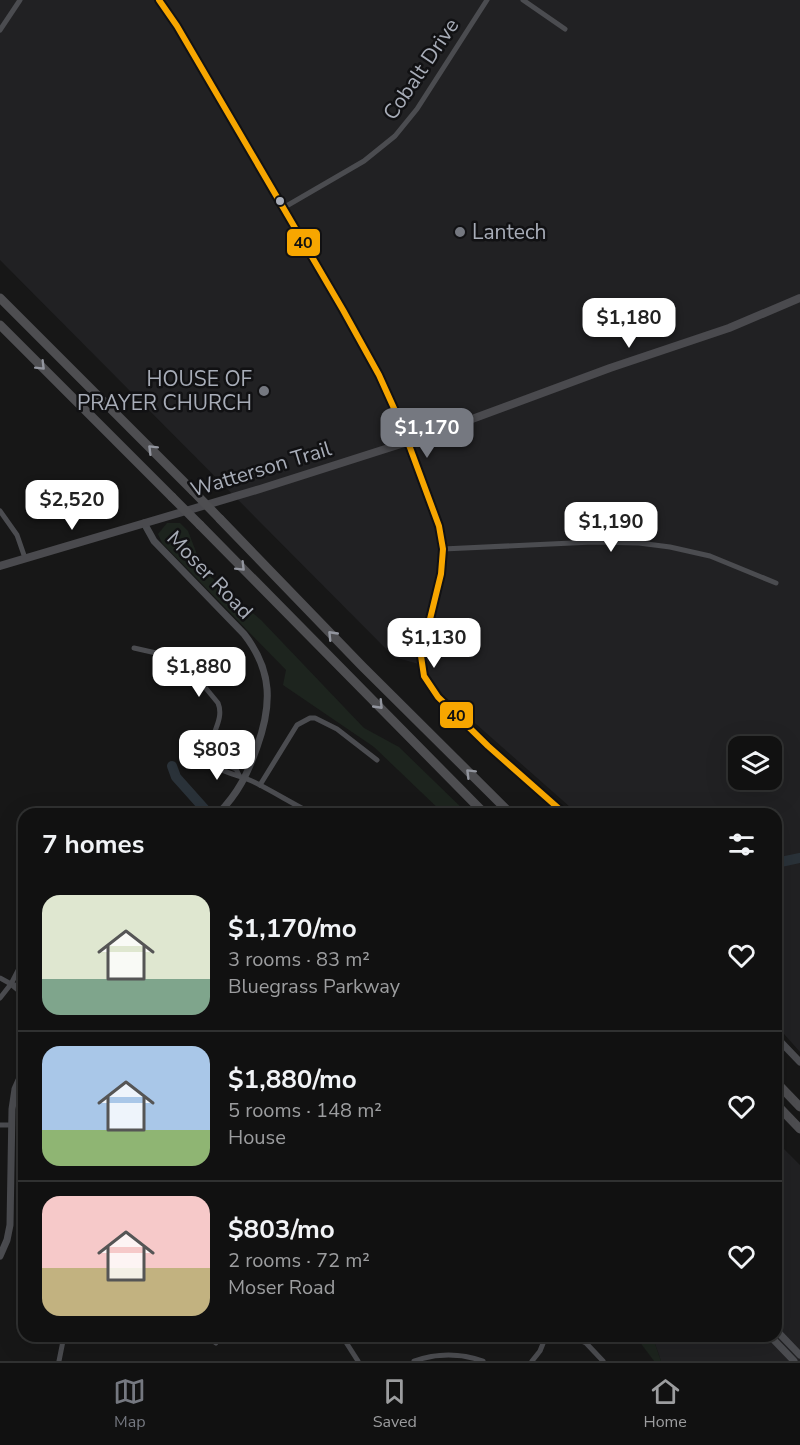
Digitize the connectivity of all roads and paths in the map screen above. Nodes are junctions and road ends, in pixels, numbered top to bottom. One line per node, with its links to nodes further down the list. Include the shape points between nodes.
1 (20, 0): 6 (street)
2 (159, 0): 7 (street)
3 (488, 0): 7 (street, Cobalt Drive, via 395,136 364,161)
4 (523, 0): 5 (street)
5 (565, 29)
6 (0, 30)
7 (283, 208): 11 (street, via 367,353)
8 (0, 297): 25 (highway, one-way to 8, bridge)
9 (800, 298): 11 (main road, Watterson Trail, via 705,337)
10 (0, 325): 24 (highway, one-way to 24, bridge)
11 (407, 442): 13 (main road, Watterson Trail); 14 (street, via 439,526)
12 (0, 511): 15 (street, via 17,535)
13 (144, 523): 15 (main road, Watterson Trail); 20 (street, Moser Road, via 154,541 244,634 260,660 267,685 266,722)
14 (443, 549): 17 (street, via 639,543 710,556); 26 (street, via 441,574 421,656 424,676 463,722)
15 (25, 558): 16 (main road, Watterson Trail)
16 (0, 566)
17 (776, 583)
18 (134, 648): 20 (street, via 165,655 190,669 220,709 219,723 208,748 210,757 215,763 236,769)
19 (377, 760): 21 (street, via 337,729 310,718 297,725)
20 (242, 777): 21 (street); 22 (street, Moser Road, via 236,794)
21 (260, 785): 23 (street)
22 (223, 808)
23 (302, 808)
24 (479, 808)
25 (505, 808)
26 (558, 808)
27 (18, 971): 29 (street)
28 (0, 978): 29 (street)
29 (11, 984): 30 (street); 31 (street); 32 (street)
30 (18, 986)
31 (18, 990)
32 (0, 998)
33 (782, 1043): 34 (street)
34 (800, 1062)
35 (18, 1086): 40 (street)
36 (782, 1088): 37 (highway)
37 (800, 1107)
38 (782, 1110): 41 (highway)
39 (0, 1125): 40 (street)
40 (12, 1125): 42 (street, via 10,1225)
41 (800, 1129)
42 (0, 1256)
43 (782, 1336): 49 (street)
44 (63, 1342): 50 (street)
45 (346, 1342): 51 (street)
46 (544, 1342): 54 (street)
47 (584, 1342): 55 (street)
48 (776, 1342): 56 (street)
49 (800, 1354)
50 (59, 1361)
51 (358, 1361)
52 (414, 1361): 53 (street, via 450,1355)
53 (483, 1361)
54 (532, 1361)
55 (603, 1361)
56 (794, 1361)

